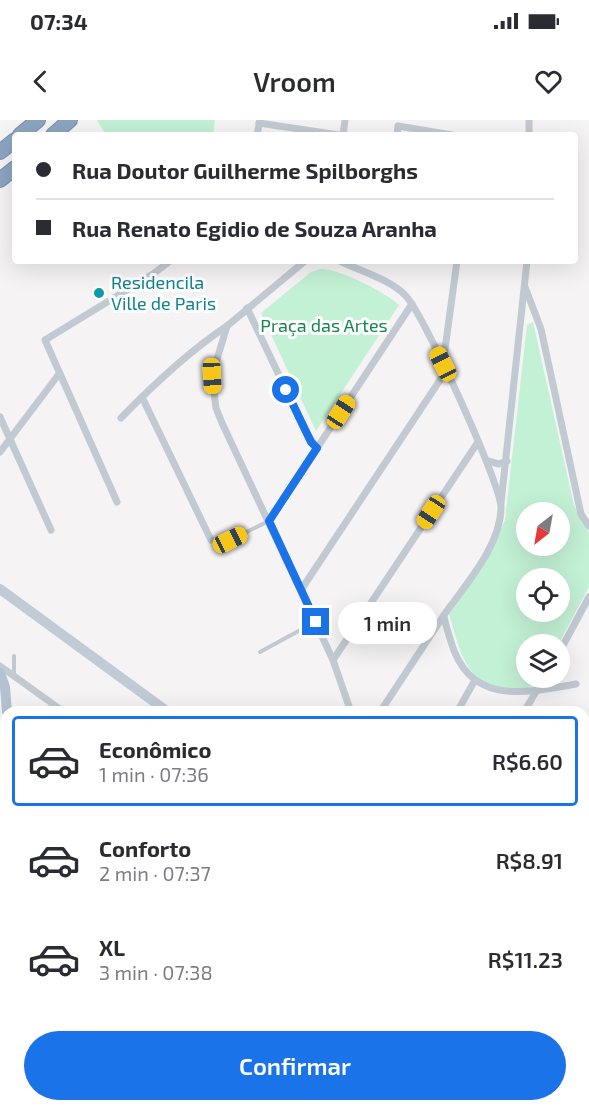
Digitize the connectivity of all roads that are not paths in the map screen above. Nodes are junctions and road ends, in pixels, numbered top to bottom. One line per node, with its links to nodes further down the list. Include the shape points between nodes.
1 (38, 120): 4 (highway)
2 (70, 120): 5 (highway)
3 (260, 122): 6 (street)
4 (24, 132)
5 (56, 132)
6 (322, 132)
7 (397, 132): 8 (street, via 398,126)
8 (434, 132)
9 (12, 142): 10 (highway)
10 (0, 152)
11 (12, 170): 12 (highway)
12 (0, 180)
13 (165, 264): 23 (street, via 45,339)
14 (301, 264): 20 (street)
15 (346, 264): 19 (street, via 397,288)
16 (457, 264): 22 (street)
17 (527, 264): 18 (street)
18 (525, 287): 32 (street); 38 (street, via 541,329 581,514)
19 (412, 304): 22 (street); 29 (street)
20 (247, 308): 21 (street); 29 (street)
21 (227, 326): 24 (street); 37 (street, via 212,376 214,400)
22 (444, 367): 28 (street); 43 (street)
23 (59, 374): 27 (street); 35 (street)
24 (142, 397): 26 (street); 40 (street)
25 (0, 417): 27 (street)
26 (121, 417)
27 (11, 436): 30 (street); 39 (street)
28 (478, 442): 31 (street); 50 (street)
29 (317, 448): 37 (street)
30 (0, 452)
31 (488, 461): 32 (street); 33 (street)
32 (507, 461): 34 (street)
33 (491, 471): 34 (street); 36 (street)
34 (506, 472): 36 (street)
35 (117, 502)
36 (501, 506): 45 (street, via 483,558)
37 (269, 521): 41 (lane); 43 (street)
38 (589, 526)
39 (51, 531)
40 (211, 540)
41 (230, 540)
42 (0, 589): 60 (main road)
43 (301, 590): 46 (street)
44 (589, 597): 47 (street)
45 (444, 615): 54 (street, via 455,654); 62 (street)
46 (316, 622): 48 (lane); 50 (street)
47 (569, 634)
48 (260, 652)
49 (14, 656): 53 (lane)
50 (333, 660): 61 (street)
51 (0, 666): 53 (street)
52 (0, 673): 58 (main road)
53 (14, 676): 59 (street)
54 (475, 680): 57 (street, via 507,692); 63 (street)
55 (576, 684): 57 (street)
56 (538, 688): 57 (street)
57 (536, 691): 64 (street)
58 (7, 706)
59 (56, 706)
60 (160, 706)
61 (349, 706)
62 (384, 706)
63 (460, 706)
64 (527, 706)

